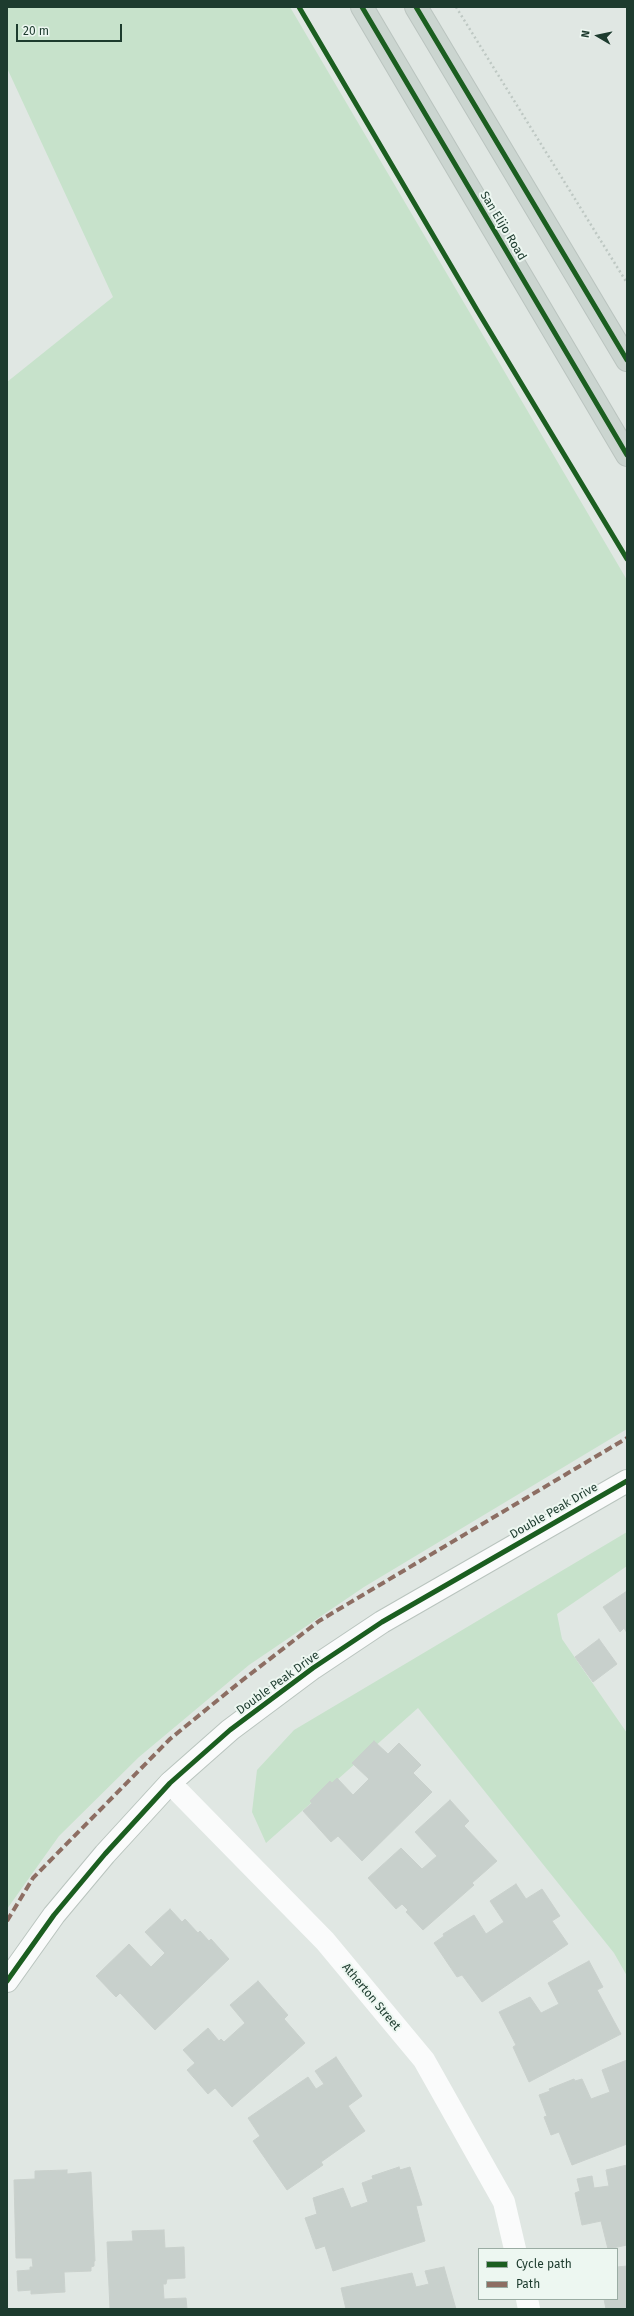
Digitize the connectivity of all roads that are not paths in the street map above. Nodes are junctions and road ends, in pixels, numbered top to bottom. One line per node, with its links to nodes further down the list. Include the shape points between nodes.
1 (362, 7): 4 (main road, San Elijo Road)
2 (416, 7): 3 (main road)
3 (627, 360)
4 (627, 455)
5 (627, 1481): 6 (street, Double Peak Drive, via 382,1622 338,1651 230,1730)
6 (170, 1783): 7 (street, Double Peak Drive, via 105,1854); 8 (street, Atherton Street, via 325,1941 424,2060 504,2202)
7 (7, 1981)
8 (515, 2248)

